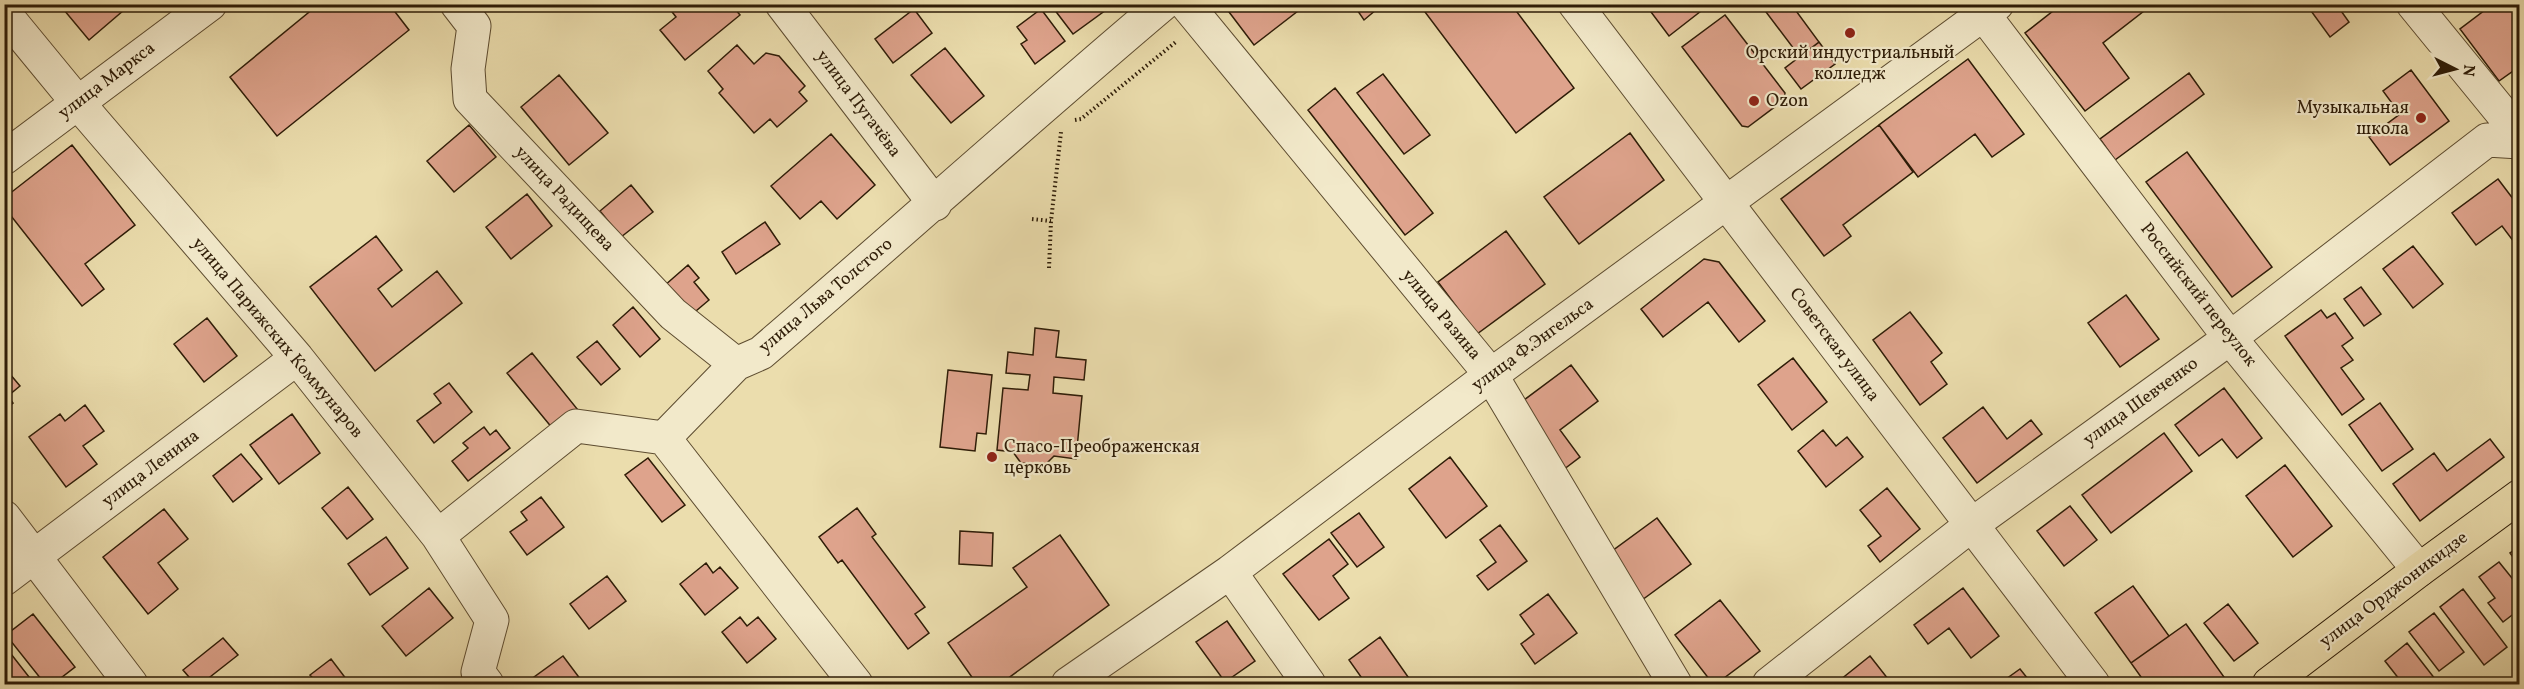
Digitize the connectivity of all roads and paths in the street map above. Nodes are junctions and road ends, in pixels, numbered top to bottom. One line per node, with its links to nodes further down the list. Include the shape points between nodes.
1 (210, 4): 10 (street, улица Маркса)
2 (457, 4): 22 (street, улица Радищева, via 474,26 468,69 470,99 673,314)
3 (782, 4): 16 (street, улица Пугачёва)
4 (1163, 4): 11 (street, улица Льва Толстого)
5 (1575, 4): 15 (street, Советская улица)
6 (2413, 4): 12 (street)
7 (1991, 10): 15 (street, улица Ф.Энгельса); 20 (street, Российский переулок)
8 (4, 13): 10 (street, улица Парижских Коммунаров)
9 (1192, 14): 11 (path, via 1081,119); 23 (street, улица Разина)
10 (78, 103): 14 (street, улица Маркса); 21 (street, улица Парижских Коммунаров)
11 (1050, 116): 16 (street, улица Льва Толстого); 18 (path)
12 (2520, 135)
13 (2520, 142): 20 (street, улица Шевченко, via 2487,140)
14 (4, 158)
15 (1728, 203): 23 (street, улица Ф.Энгельса); 27 (street, Советская улица)
16 (934, 204): 22 (street, улица Льва Толстого, via 761,352)
17 (1032, 219): 18 (path)
18 (1051, 221): 19 (path)
19 (1049, 268)
20 (2230, 338): 27 (street, улица Шевченко); 30 (street, Российский переулок)
21 (297, 358): 28 (street, улица Парижских Коммунаров); 29 (street, улица Ленина)
22 (736, 364): 24 (street, улица Льва Толстого)
23 (1491, 375): 31 (street, улица Ф.Энгельса); 38 (street, улица Разина)
24 (664, 438): 28 (street, via 576,426); 35 (street)
25 (2520, 496): 30 (main road, улица Орджоникидзе)
26 (4, 517): 29 (street)
27 (1970, 526): 39 (street, улица Шевченко); 40 (street, Советская улица)
28 (438, 536): 33 (street, улица Парижских Коммунаров, via 492,620)
29 (36, 556): 32 (street, улица Ленина); 34 (street)
30 (2419, 570): 41 (main road, улица Орджоникидзе)
31 (1230, 572): 36 (street, улица Ф.Энгельса); 37 (street)
32 (4, 579)
33 (476, 680)
34 (131, 684)
35 (856, 684)
36 (1068, 684)
37 (1309, 684)
38 (1675, 684)
39 (1769, 684)
40 (2093, 684)
41 (2269, 684)

